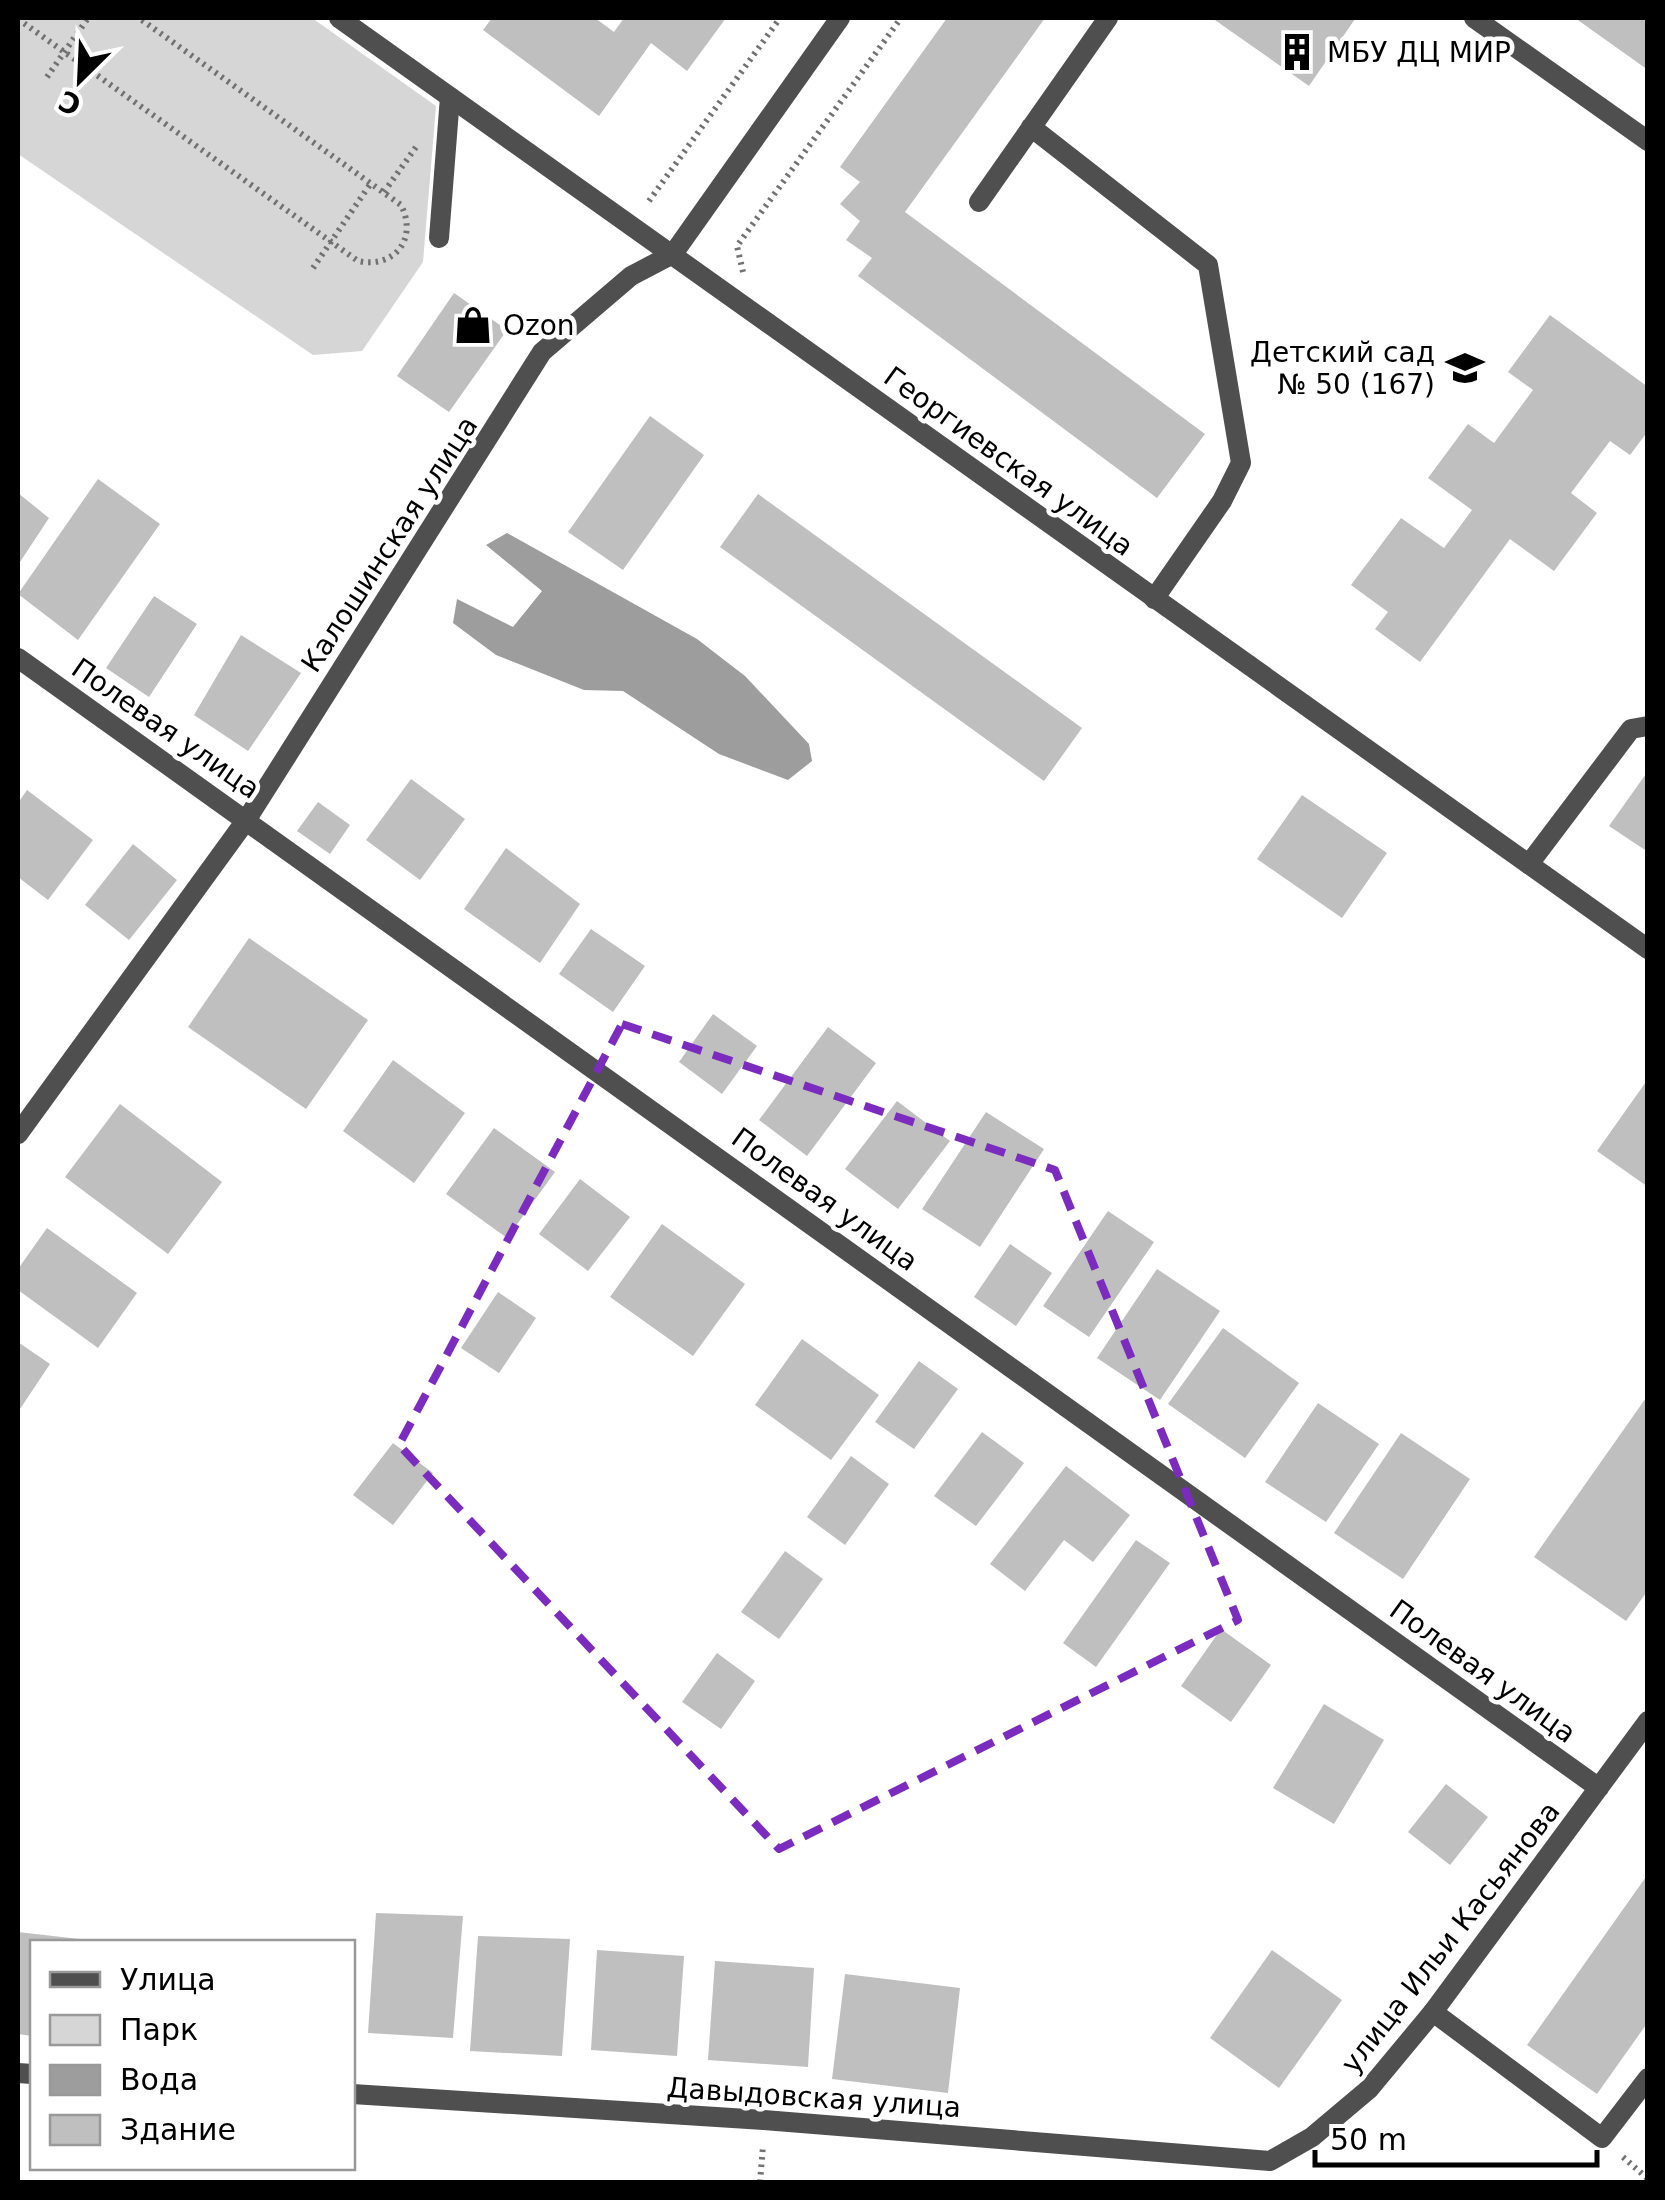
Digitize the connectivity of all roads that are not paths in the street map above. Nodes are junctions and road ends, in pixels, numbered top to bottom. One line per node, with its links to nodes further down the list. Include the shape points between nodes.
1 (339, 18): 5 (street, Георгиевская улица)
2 (840, 18): 10 (street, Калошинская улица)
3 (1108, 18): 6 (street)
4 (1474, 18): 7 (street)
5 (450, 97): 9 (street); 10 (street, Георгиевская улица)
6 (1031, 128): 8 (street); 11 (street, via 1208,266 1241,463)
7 (1648, 142)
8 (979, 202)
9 (438, 238)
10 (673, 254): 11 (street, Георгиевская улица); 14 (street, Калошинская улица, via 631,276 542,352)
11 (1154, 599): 15 (street, Георгиевская улица)
12 (18, 658): 14 (street, Полевая улица)
13 (1648, 726): 15 (street, via 1631,730)
14 (247, 819): 17 (street, Калошинская улица); 19 (street, Полевая улица)
15 (1529, 864): 16 (street, Георгиевская улица)
16 (1648, 949)
17 (18, 1134)
18 (1648, 1720): 19 (street, улица Ильи Касьянова)
19 (1599, 1788): 20 (street, улица Ильи Касьянова)
20 (1433, 2012): 21 (street, via 1602,2138); 23 (street, улица Ильи Касьянова, via 1370,2089 1312,2137)
21 (1648, 2078)
22 (355, 2094): 23 (street, Давыдовская улица)
23 (1270, 2160)

